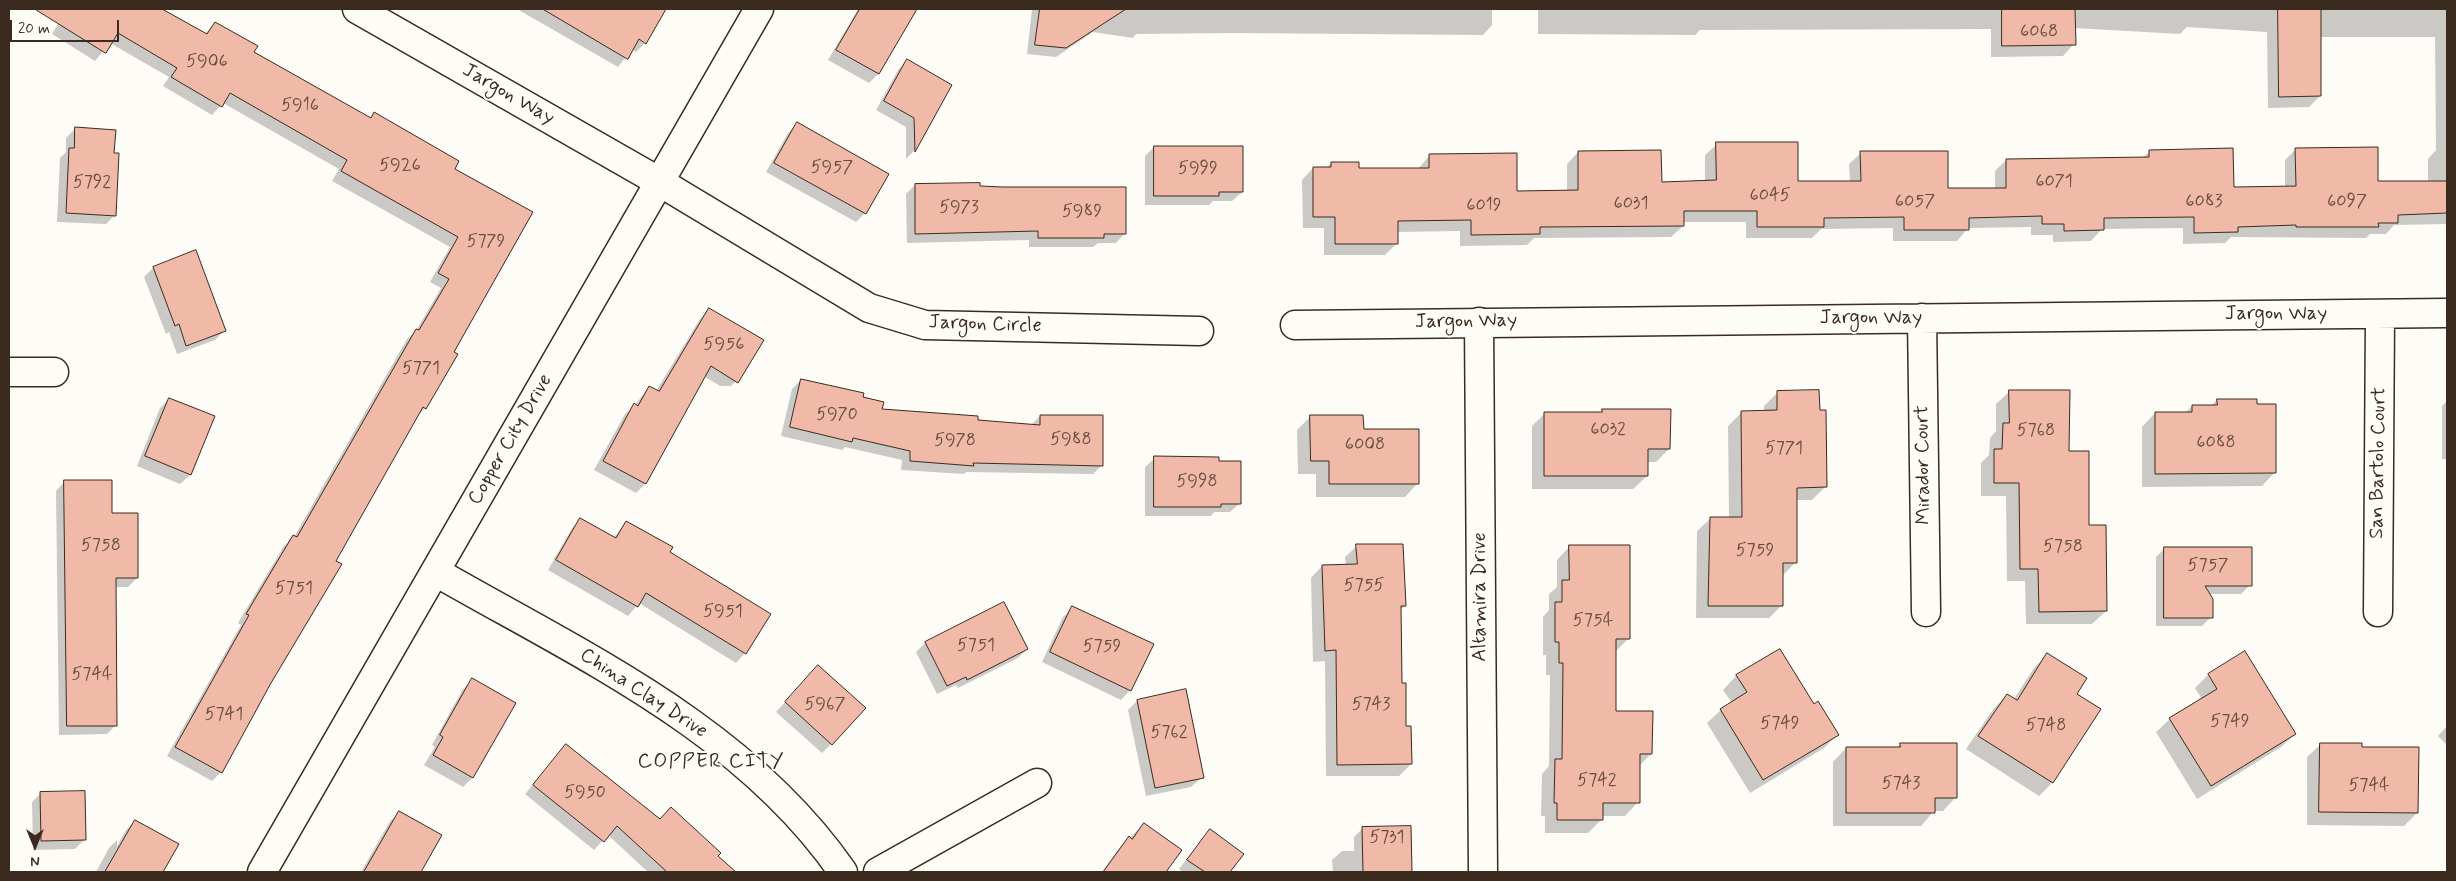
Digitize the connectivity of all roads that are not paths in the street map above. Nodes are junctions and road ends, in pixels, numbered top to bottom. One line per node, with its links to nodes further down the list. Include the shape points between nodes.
1 (357, 9): 3 (street, Jargon Way)
2 (759, 9): 3 (street, Copper City Drive)
3 (658, 181): 9 (street, Jargon Circle, via 869,308 926,325); 12 (street, Copper City Drive)
4 (2447, 313): 5 (street, Jargon Way)
5 (2380, 315): 6 (street, Jargon Way); 14 (street, San Bartolo Court)
6 (1922, 318): 7 (street, Jargon Way); 13 (street, Mirador Court)
7 (1479, 322): 8 (street, Jargon Way); 19 (street, Altamira Drive)
8 (1295, 325)
9 (1199, 331)
10 (9, 372): 11 (street)
11 (54, 372)
12 (436, 572): 16 (street, Copper City Drive); 17 (street, China Clay Drive, via 571,647 703,732 768,784 825,846)
13 (1926, 612)
14 (2378, 612)
15 (1037, 783): 18 (street)
16 (262, 872)
17 (843, 872)
18 (878, 872)
19 (1483, 872)

